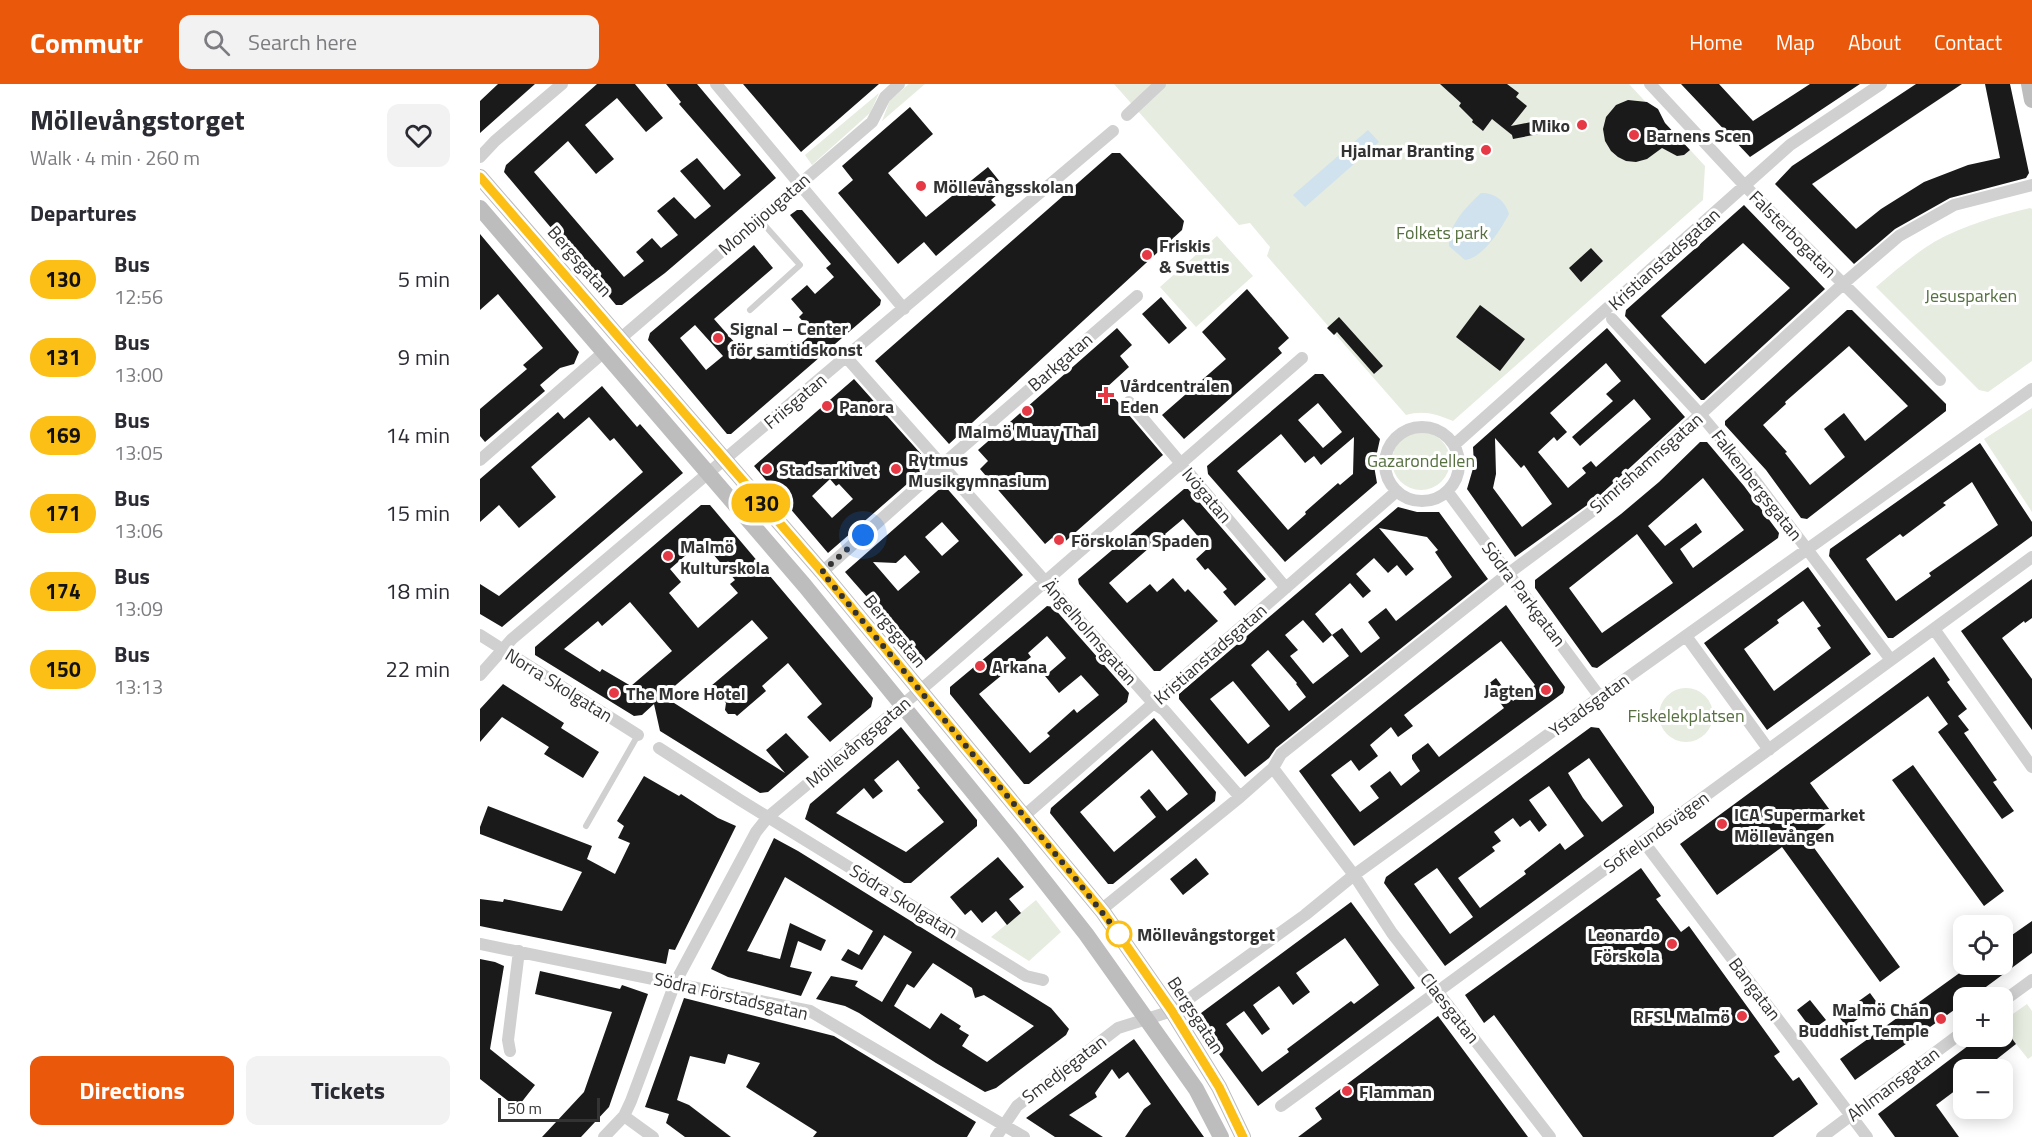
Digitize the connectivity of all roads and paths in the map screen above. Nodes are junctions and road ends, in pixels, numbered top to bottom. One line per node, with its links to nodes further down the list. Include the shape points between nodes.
1 (562, 84): 11 (street)
2 (716, 84): 13 (street)
3 (899, 84): 13 (street, Monbijougatan, via 885,97 872,122)
4 (1160, 84): 9 (street)
5 (1650, 84): 15 (street, Falsterbogatan)
6 (1881, 84): 15 (street, Kristianstadsgatan, via 1790,145)
7 (2029, 84): 8 (street)
8 (2032, 100)
9 (1127, 115)
10 (1113, 131): 20 (street, Friisgatan)
11 (480, 157)
12 (480, 177): 23 (street, Bergsgatan)
13 (800, 183): 17 (street, Monbijougatan); 20 (street)
14 (2032, 185): 18 (street, Simrishamnsgatan, via 1954,205 1899,236)
15 (1745, 186): 18 (street, Falsterbogatan); 31 (street, Kristianstadsgatan)
16 (480, 208): 24 (street)
17 (759, 219): 21 (lane, via 800,265); 23 (street, Monbijougatan)
18 (1843, 284): 27 (street, Falsterbogatan); 30 (street, Simrishamnsgatan)
19 (1137, 296): 35 (street, Barkgatan)
20 (904, 309): 25 (street, Friisgatan)
21 (750, 310)
22 (1612, 320): 30 (street, Falkenbergsgatan)
23 (621, 338): 33 (street, Bergsgatan)
24 (604, 352): 32 (street); 36 (street)
25 (846, 357): 33 (street, Friisgatan); 35 (street, Ängelholmsgatan)
26 (1302, 358): 34 (street, Möllevångsgatan)
27 (1940, 380)
28 (2032, 389): 39 (street, Ystadsgatan)
29 (1128, 402): 34 (street, Ivögatan)
30 (1701, 415): 39 (street, Falkenbergsgatan); 42 (street, Simrishamnsgatan, via 1602,504)
31 (1454, 445): 37 (street, via 1443,433 1428,427 1411,428 1397,436 1385,459 1387,477); 38 (street, via 1459,469)
32 (480, 460)
33 (724, 461): 36 (street, Friisgatan); 41 (street, Bergsgatan)
34 (1182, 464): 43 (street, Möllevångsgatan); 44 (street, Ivögatan)
35 (942, 465): 41 (street, Barkgatan); 43 (street, Ängelholmsgatan)
36 (708, 475): 48 (street, Friisgatan); 54 (street)
37 (1397, 491): 38 (street, via 1422,501 1438,498); 44 (street, Kristianstadsgatan)
38 (1447, 491): 42 (street, Södra Parkgatan)
39 (1807, 549): 47 (street, Ystadsgatan); 49 (street, Falkenbergsgatan)
40 (2032, 557): 45 (street, Sofielundsvägen)
41 (822, 572): 51 (street, Bergsgatan)
42 (1509, 573): 52 (street, Södra Parkgatan); 59 (street, Simrishamnsgatan, via 1281,754)
43 (1045, 581): 51 (street, Möllevångsgatan); 53 (street, Ängelholmsgatan)
44 (1286, 588): 53 (street, Kristianstadsgatan)
45 (1934, 629): 49 (street, Sofielundsvägen); 58 (street)
46 (480, 635): 48 (street, Norra Skolgatan)
47 (1686, 636): 52 (street, Ystadsgatan); 57 (street)
48 (502, 649): 50 (street, Friisgatan); 55 (street, Norra Skolgatan)
49 (1891, 660): 57 (street, Sofielundsvägen)
50 (480, 675)
51 (919, 691): 54 (street, Möllevångsgatan); 61 (street, Bergsgatan)
52 (1600, 697): 65 (street, Ystadsgatan)
53 (1153, 703): 60 (street, Ängelholmsgatan, via 1164,710); 61 (street, Kristianstadsgatan)
54 (903, 706): 62 (street, Möllevångsgatan); 75 (street, via 1062,903)
55 (639, 735): 63 (lane)
56 (659, 748): 62 (street)
57 (1769, 750): 64 (street, Sofielundsvägen)
58 (2032, 763)
59 (1273, 768): 60 (street); 65 (street)
60 (1240, 798): 66 (street)
61 (1024, 816): 66 (street, Bergsgatan)
62 (768, 817): 69 (street, Södra Skolgatan, via 1026,976); 71 (street, Möllevångsgatan, via 756,832)
63 (586, 826)
64 (1643, 841): 72 (street, Sofielundsvägen); 79 (street, Bangatan)
65 (1354, 875): 72 (street, Claesgatan); 74 (street, Ystadsgatan)
66 (1101, 910): 74 (street, Bergsgatan)
67 (480, 944): 68 (street, Södra Förstadsgatan)
68 (519, 951): 71 (street, Södra Förstadsgatan); 77 (street, via 507,1040)
69 (1043, 980)
70 (2032, 980): 73 (street)
71 (675, 982): 80 (street, Möllevångsgatan); 81 (street, Södra Förstadsgatan, via 810,1011)
72 (1437, 992): 78 (street, Sofielundsvägen); 88 (street, Claesgatan)
73 (2013, 994)
74 (1172, 1011): 75 (street, Ystadsgatan); 87 (street, Bergsgatan, via 1219,1087)
75 (1146, 1019): 81 (street, Smedjegatan, via 1118,1028 1017,1106); 86 (street, via 1196,1089)
76 (1953, 1039): 79 (street, Ahlmansgatan)
77 (510, 1051)
78 (1281, 1106)
79 (1850, 1115): 89 (street, Ahlmansgatan); 90 (street, Bangatan)
80 (624, 1116): 82 (street, Möllevångsgatan); 83 (street)
81 (1004, 1124): 84 (street, Smedjegatan); 85 (street, Södra Förstadsgatan)
82 (604, 1137)
83 (653, 1137)
84 (996, 1137)
85 (1024, 1137)
86 (1221, 1137)
87 (1243, 1137)
88 (1550, 1137)
89 (1822, 1137)
90 (1867, 1137)

